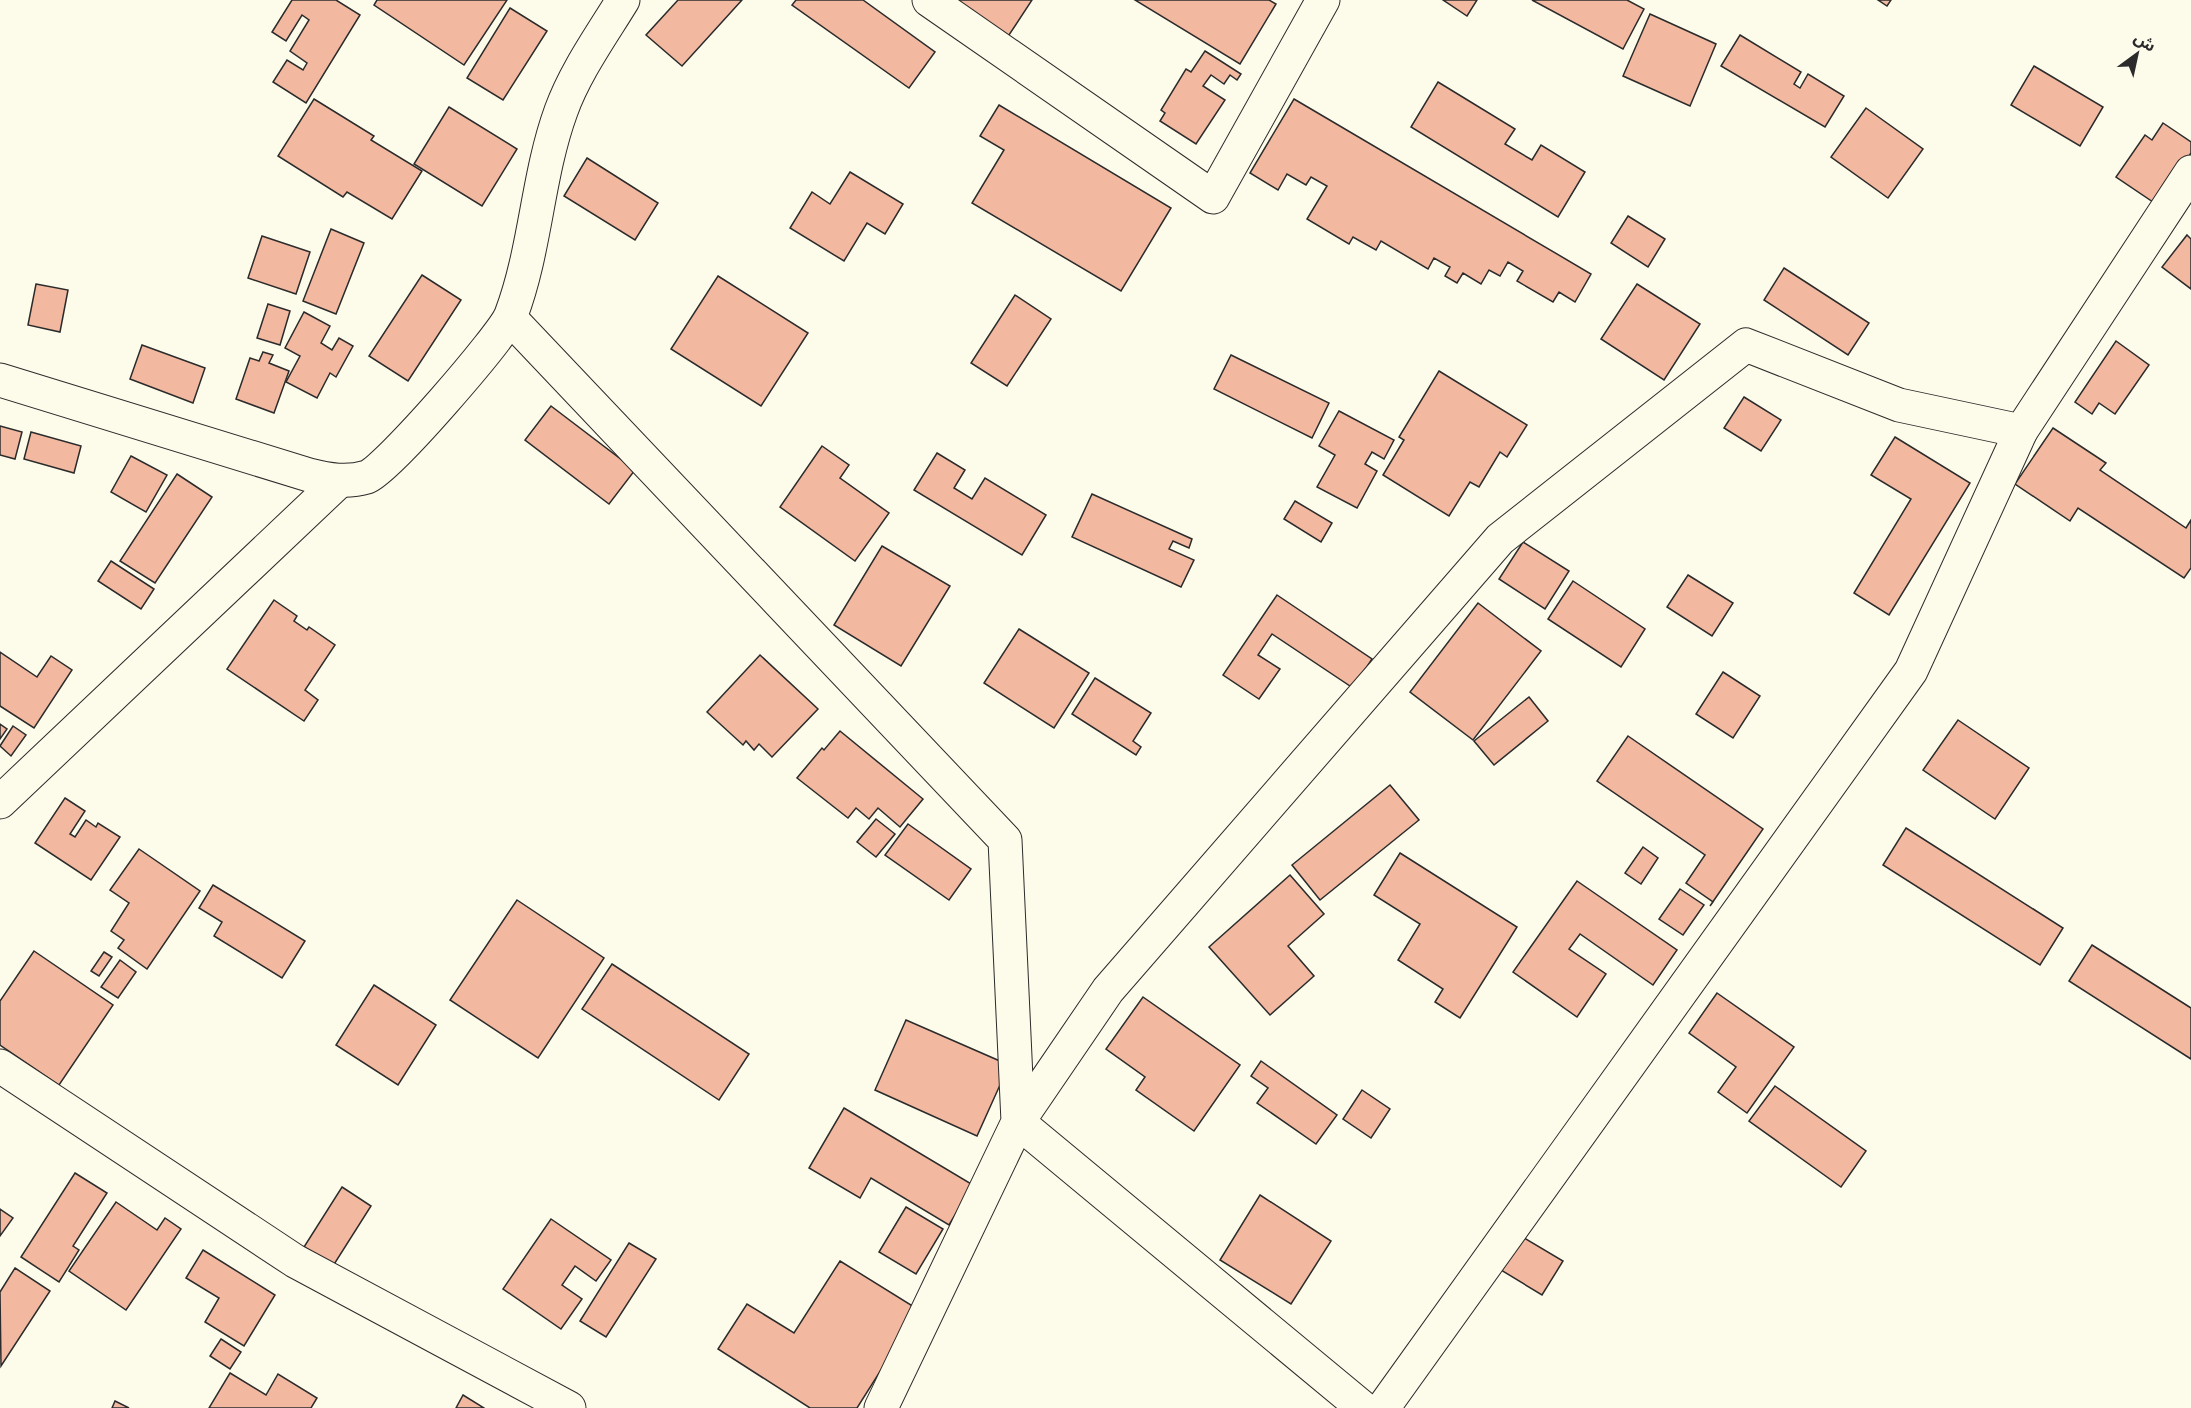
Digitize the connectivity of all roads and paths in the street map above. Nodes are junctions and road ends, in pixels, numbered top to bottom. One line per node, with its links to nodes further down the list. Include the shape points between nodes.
1 (623, 0): 5 (street, via 576,77 561,110 522,285)
2 (928, 0): 3 (street, via 1213,197)
3 (1323, 0)
4 (2191, 172): 7 (street)
5 (510, 318): 8 (street, via 399,452 369,477); 11 (street, via 1005,840)
6 (0, 380): 8 (street)
7 (2020, 431): 11 (street, via 1899,405 1746,345 1500,539 1108,990); 15 (street, via 1911,671)
8 (338, 482): 9 (street)
9 (0, 802)
10 (0, 1066): 12 (street, via 295,1261)
11 (1018, 1122): 13 (street); 14 (street)
12 (569, 1408)
13 (881, 1408)
14 (1363, 1408)
15 (1383, 1408)

